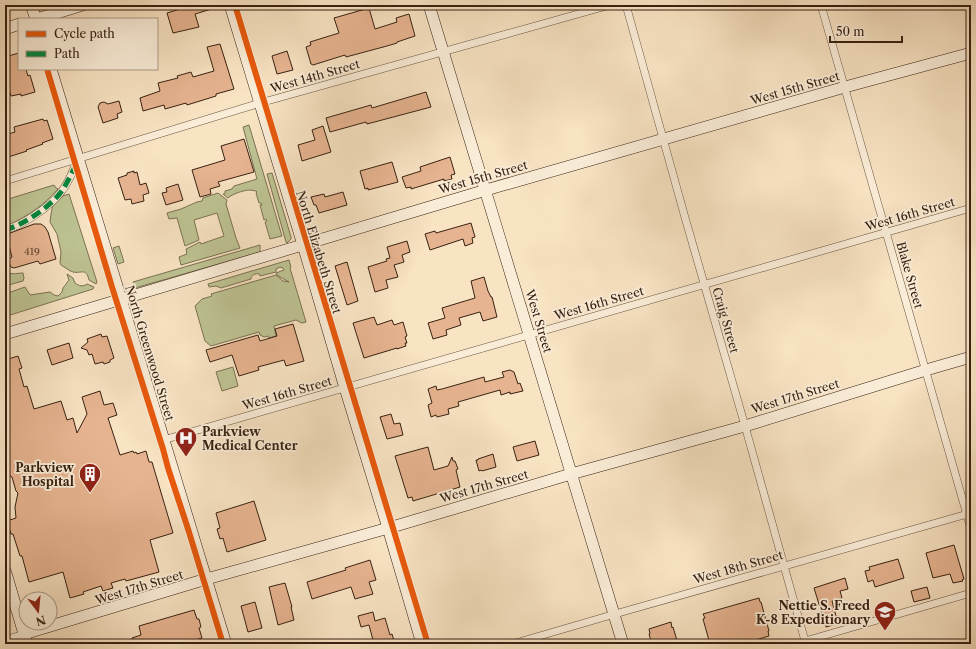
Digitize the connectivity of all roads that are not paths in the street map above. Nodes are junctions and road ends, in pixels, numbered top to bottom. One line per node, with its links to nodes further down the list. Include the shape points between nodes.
1 (31, 5): 8 (street)
2 (83, 5): 9 (street)
3 (230, 5): 16 (street, North Elizabeth Street)
4 (429, 5): 12 (street, West Street)
5 (610, 5): 12 (street, West 14th Street)
6 (626, 5): 17 (street, Craig Street)
7 (821, 5): 15 (street, Blake Street)
8 (36, 18)
9 (39, 18)
10 (18, 24): 11 (street)
11 (5, 29)
12 (443, 51): 16 (street, West 14th Street); 20 (street, West Street)
13 (971, 53): 15 (street, West 15th Street)
14 (51, 70): 18 (street, North Greenwood Street)
15 (845, 87): 17 (street, West 15th Street); 23 (street, Blake Street)
16 (260, 103): 18 (street, West 14th Street); 24 (street, North Elizabeth Street)
17 (663, 139): 20 (street, West 15th Street); 25 (street, Craig Street)
18 (78, 159): 19 (street, West 14th Street); 22 (street, via 62,192 54,200 25,221); 26 (street, North Greenwood Street)
19 (5, 181)
20 (486, 190): 24 (street, West 15th Street); 28 (street, West Street)
21 (971, 208): 23 (street, West 16th Street)
22 (5, 230)
23 (886, 232): 25 (street, West 16th Street); 30 (street, Blake Street)
24 (303, 245): 26 (street, West 15th Street); 31 (street, North Elizabeth Street)
25 (704, 285): 28 (street, West 16th Street); 32 (street, Craig Street)
26 (121, 299): 27 (street, West 15th Street); 33 (street, North Greenwood Street)
27 (5, 334)
28 (529, 335): 31 (street, West 16th Street); 34 (street, West Street)
29 (971, 357): 30 (street, West 17th Street)
30 (926, 370): 32 (street, West 17th Street); 35 (street, Blake Street)
31 (345, 388): 33 (street, West 16th Street); 36 (street, North Elizabeth Street)
32 (745, 426): 34 (street, West 17th Street); 38 (street, Craig Street)
33 (163, 440): 40 (street, North Greenwood Street)
34 (571, 474): 36 (street, West 17th Street); 42 (street, West Street)
35 (969, 514): 37 (street, Blake Street); 38 (street, West 18th Street)
36 (388, 528): 40 (street, West 17th Street); 46 (street, North Elizabeth Street)
37 (971, 529)
38 (784, 566): 41 (street, Craig Street, via 805,642); 42 (street, West 18th Street)
39 (5, 570): 43 (street)
40 (206, 580): 43 (street, West 17th Street); 45 (street, North Greenwood Street)
41 (971, 593)
42 (614, 614): 47 (street, West 18th Street); 48 (street, West Street)
43 (26, 639): 44 (street, West 17th Street)
44 (5, 640)
45 (226, 644)
46 (422, 644)
47 (512, 644)
48 (623, 644)

